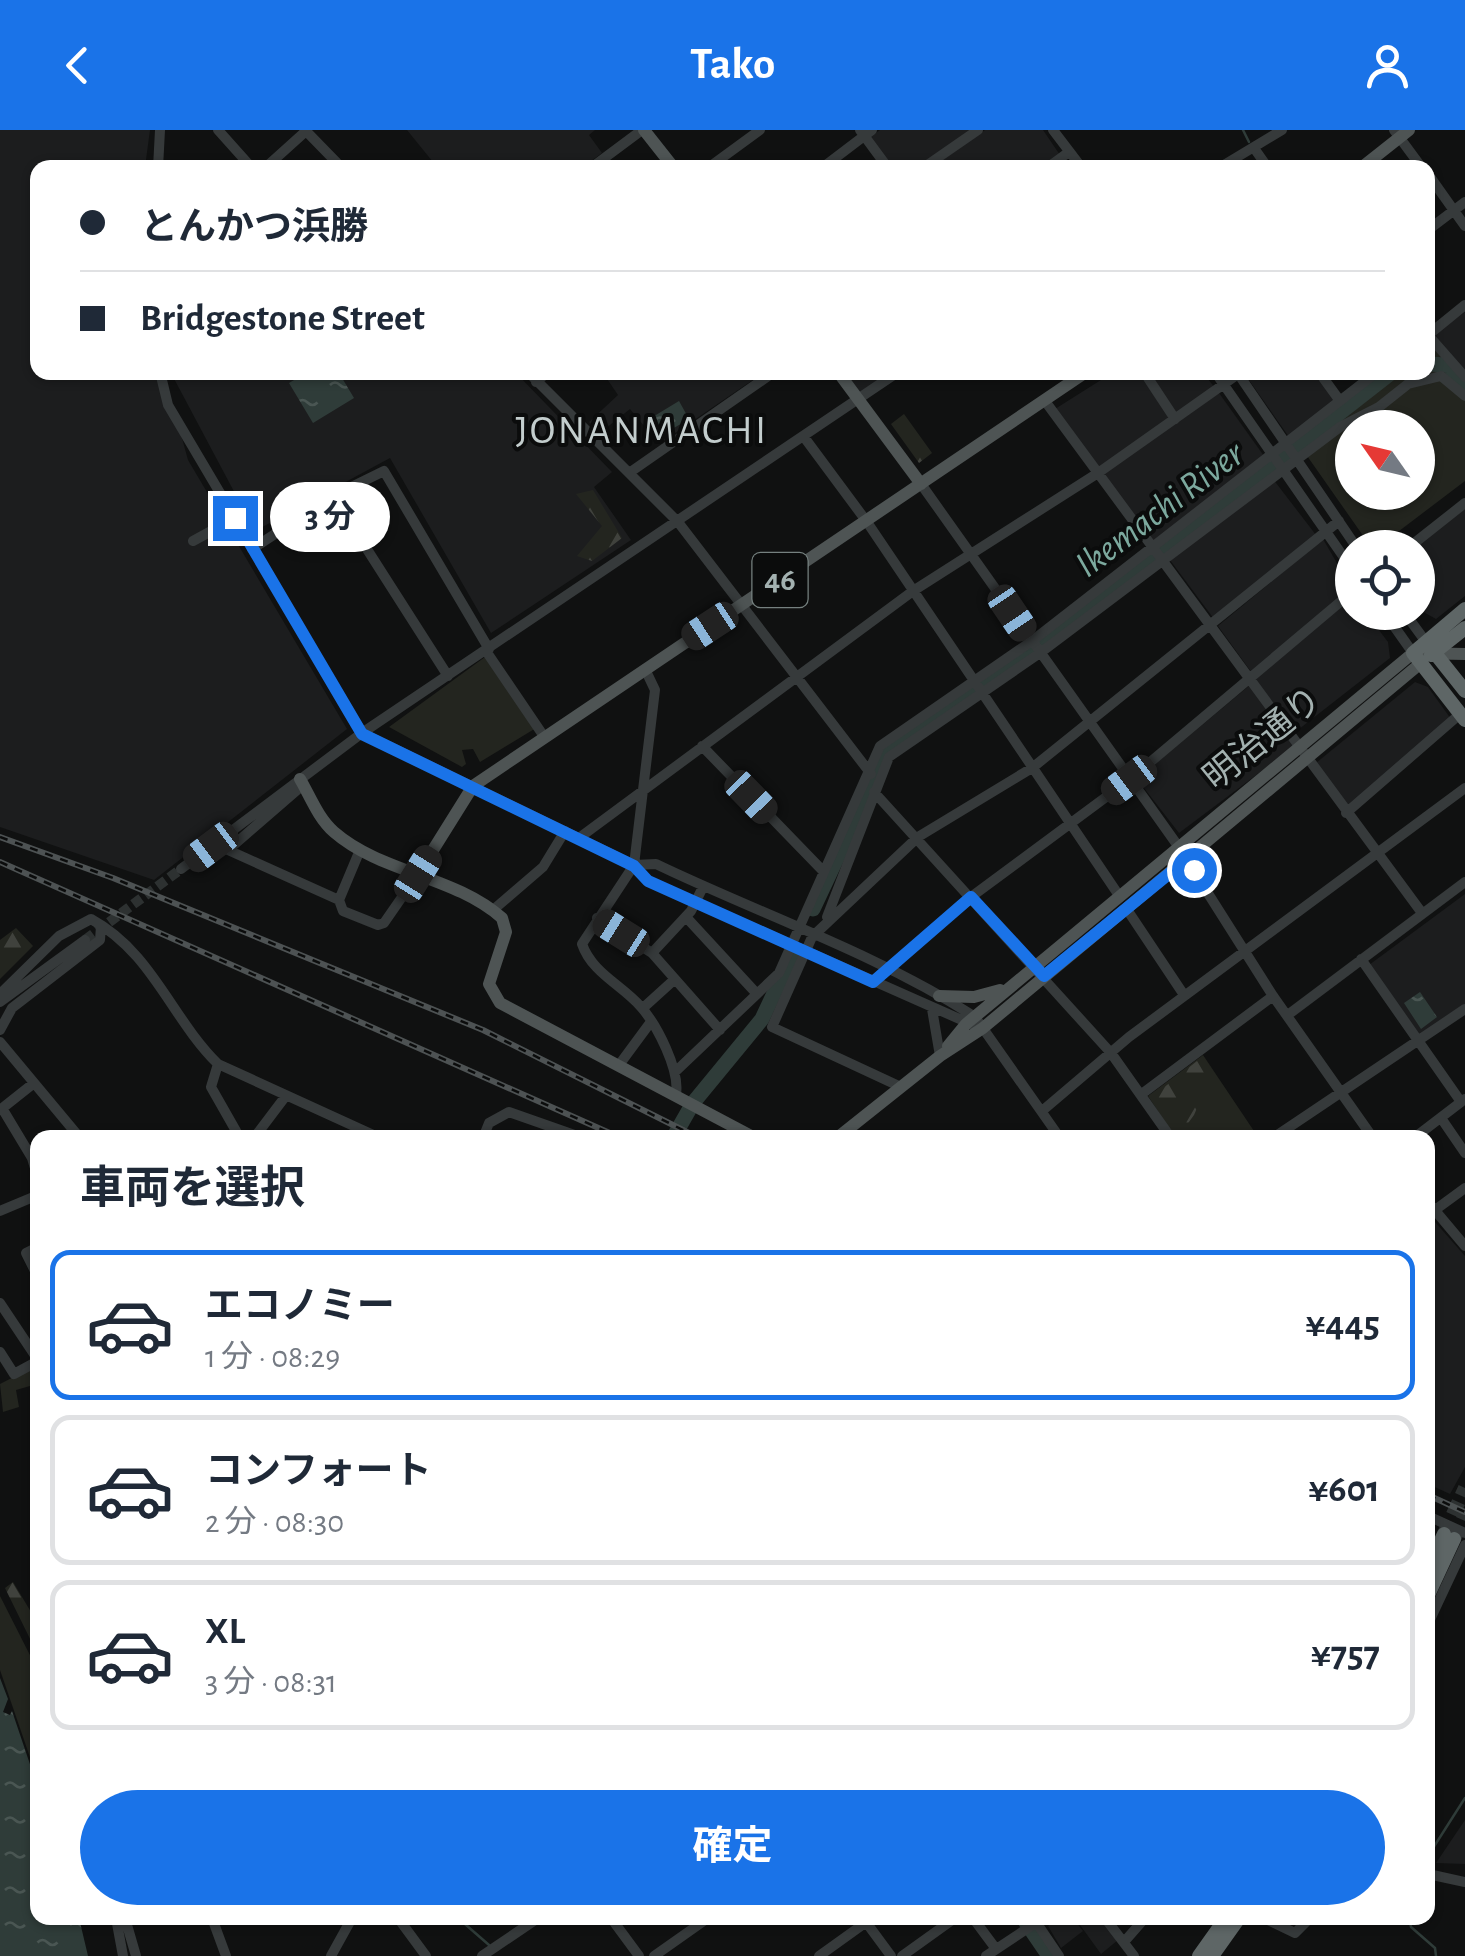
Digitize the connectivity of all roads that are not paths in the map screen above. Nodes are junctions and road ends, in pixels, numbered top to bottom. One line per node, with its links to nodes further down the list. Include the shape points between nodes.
1 (160, 130): 12 (street)
2 (218, 130): 13 (street)
3 (643, 130): 16 (street); 17 (main road)
4 (760, 130): 18 (street)
5 (978, 130): 21 (street)
6 (1052, 130): 11 (street)
7 (1282, 130): 10 (street)
8 (866, 132): 19 (street); 20 (street)
9 (1401, 132): 26 (main road); 27 (street)
10 (1254, 148): 24 (street); 25 (street)
11 (1069, 152): 22 (street); 23 (street)
12 (158, 160)
13 (245, 160)
14 (274, 160): 15 (street, via 306,131)
15 (334, 160)
16 (602, 160)
17 (667, 160)
18 (719, 160)
19 (832, 160)
20 (883, 160)
21 (935, 160)
22 (1058, 160)
23 (1076, 160)
24 (1234, 160)
25 (1262, 160)
26 (1370, 160)
27 (1417, 160)
28 (1435, 184): 30 (street)
29 (1465, 202): 30 (street)
30 (1454, 210): 31 (street); 32 (street)
31 (1435, 225)
32 (1465, 226)
33 (1465, 306): 34 (street)
34 (1435, 330)
35 (1435, 343): 37 (street)
36 (1435, 377): 52 (street)
37 (1465, 377)
38 (162, 380): 67 (street, via 168,405)
39 (535, 380): 62 (street)
40 (763, 380): 62 (street)
41 (844, 380): 53 (main road)
42 (886, 380): 53 (street)
43 (1075, 380): 54 (main road, 46)
44 (1149, 380): 56 (street)
45 (1220, 380): 51 (street)
46 (1231, 380): 51 (street)
47 (1244, 380): 58 (street)
48 (1324, 380): 55 (street)
49 (1367, 380): 55 (street)
50 (1424, 380): 60 (street, via 1408,384)
51 (1224, 386): 56 (street); 59 (street)
52 (1465, 396)
53 (859, 399): 57 (street); 64 (main road)
54 (1045, 401): 63 (street); 64 (main road, 46)
55 (1340, 401): 58 (street)
56 (1175, 419): 63 (street)
57 (804, 437): 69 (street); 70 (street)
58 (1285, 443): 59 (street); 60 (street)
59 (1273, 453): 61 (street); 77 (street)
60 (1296, 458): 61 (street); 68 (street)
61 (1283, 468): 73 (street); 79 (street)
62 (630, 473): 69 (street)
63 (1098, 473): 77 (street); 78 (street)
64 (922, 484): 70 (main road, 46); 78 (street)
65 (333, 496): 76 (street); 90 (street, via 380,470 388,474); 95 (street)
66 (1465, 503): 72 (street)
67 (235, 518): 74 (street); 76 (street)
68 (1339, 521): 71 (street); 73 (street)
69 (678, 522): 81 (street); 90 (street)
70 (867, 522): 80 (street); 81 (main road, 46)
71 (1345, 530)
72 (1431, 530)
73 (1327, 532): 75 (street); 84 (street)
74 (193, 541)
75 (1335, 544)
76 (252, 548): 103 (street)
77 (1154, 549): 79 (street); 88 (street)
78 (972, 555): 80 (street); 88 (street)
79 (1162, 560): 84 (street); 91 (street)
80 (913, 591): 96 (street); 98 (street)
81 (742, 605): 94 (main road, 46); 96 (street)
82 (1335, 606): 97 (street)
83 (1465, 610): 89 (highway)
84 (1211, 626): 97 (street); 102 (street)
85 (1465, 628): 89 (highway)
86 (1397, 630): 93 (street)
87 (1417, 630): 89 (street)
88 (1032, 642): 91 (street); 98 (street)
89 (1430, 647): 92 (main road); 93 (highway); 100 (highway)
90 (488, 650): 95 (street); 104 (street)
91 (1040, 653): 99 (street); 102 (street)
92 (1465, 654)
93 (1417, 658): 101 (highway); 106 (main road, 明治通り)
94 (644, 669): 104 (main road, 46); 113 (street, via 654,690)
95 (448, 676): 103 (street)
96 (796, 678): 105 (street); 110 (street)
97 (1249, 679): 106 (street); 108 (street)
98 (973, 680): 99 (street); 110 (street, via 880,746)
99 (981, 690): 107 (street); 110 (street, via 889,757)
100 (1465, 690)
101 (1463, 717): 114 (street)
102 (1086, 722): 107 (street); 108 (street)
103 (362, 734): 109 (street); 111 (street)
104 (544, 735): 111 (main road, 46)
105 (702, 746): 113 (street); 125 (street)
106 (1304, 754): 114 (street); 119 (main road, 明治通り); 122 (main road, 明治通り)
107 (1032, 768): 115 (street); 117 (street)
108 (1129, 780): 115 (street); 119 (street)
109 (302, 782): 120 (main road, via 324,822); 124 (street); 130 (street, via 228,850)
110 (874, 783): 117 (street); 125 (street); 138 (street)
111 (473, 786): 116 (street); 126 (main road, 46)
112 (1465, 788): 121 (street)
113 (643, 793): 118 (street); 123 (street)
114 (1346, 813): 121 (street)
115 (1071, 824): 129 (street); 132 (street)
116 (565, 831): 118 (street); 133 (street, via 544,867)
117 (918, 837): 129 (street); 138 (street)
118 (579, 838): 123 (street)
119 (1178, 846): 122 (street); 132 (main road, 明治通り)
120 (360, 850): 126 (main road); 130 (street)
121 (1376, 853): 134 (street); 143 (street)
122 (1187, 859): 132 (main road, 明治通り); 143 (street)
123 (634, 866): 128 (street, via 656,864); 131 (street, via 648,881); 136 (street)
124 (181, 869)
125 (824, 872): 139 (street)
126 (418, 874): 130 (street, via 384,923 342,911); 133 (main road)
127 (1465, 882): 134 (street)
128 (703, 886): 131 (street); 139 (street)
129 (971, 897): 148 (street); 149 (street)
130 (339, 900)
131 (695, 903): 135 (street); 142 (street)
132 (1123, 903): 149 (main road, 明治通り); 156 (street)
133 (493, 910): 172 (main road, via 506,932 491,994)
134 (1422, 914): 146 (street)
135 (686, 917): 145 (street); 154 (street)
136 (597, 918): 145 (street); 159 (street, via 582,944 586,958)
137 (96, 922): 141 (street, via 100,940); 147 (street); 153 (street, via 59,936)
138 (825, 922): 140 (street)
139 (797, 930): 140 (street); 142 (street)
140 (812, 936): 144 (street); 148 (street)
141 (87, 944): 147 (street, via 110,943); 158 (street); 165 (street, via 12,1008)
142 (790, 946): 144 (street); 154 (street, via 779,973)
143 (1246, 951): 156 (street); 157 (street)
144 (805, 952): 151 (street); 175 (street, via 772,1028)
145 (652, 953): 150 (street)
146 (1361, 958): 162 (street); 167 (street)
147 (147, 965): 171 (street)
148 (888, 969): 151 (street); 155 (street)
149 (1039, 971): 152 (main road, 明治通り); 164 (main road, 明治通り); 169 (street)
150 (674, 979): 159 (street); 166 (street)
151 (873, 982): 161 (street)
152 (1012, 985): 155 (main road, via 974,998); 164 (main road, 明治通り)
153 (0, 994)
154 (758, 994): 166 (street)
155 (938, 996): 164 (street)
156 (1184, 996): 169 (street)
157 (1273, 996): 162 (street); 176 (street)
158 (0, 1002)
159 (643, 1008): 163 (street)
160 (1465, 1009): 167 (street)
161 (932, 1010): 164 (street); 170 (street)
162 (1289, 1014): 177 (street)
163 (650, 1023): 172 (street); 173 (street)
164 (975, 1023): 170 (main road); 182 (street)
165 (0, 1030)
166 (720, 1030): 173 (street)
167 (1418, 1040): 177 (street); 180 (street)
168 (0, 1042): 174 (street)
169 (1111, 1053): 176 (street); 182 (street)
170 (940, 1056): 175 (main road)
171 (218, 1064): 179 (street); 185 (street, via 211,1087)
172 (619, 1065): 178 (main road)
173 (675, 1072): 178 (street)
174 (34, 1083): 181 (street); 184 (street)
175 (901, 1087): 191 (main road)
176 (1144, 1094): 193 (street)
177 (1341, 1094): 194 (street); 195 (street)
178 (678, 1095): 190 (main road)
179 (286, 1096): 186 (street); 187 (street)
180 (1463, 1101): 183 (street)
181 (1, 1109): 198 (street)
182 (1042, 1111): 192 (street)
183 (1442, 1118): 196 (street); 197 (street)
184 (73, 1130)
185 (235, 1130)
186 (260, 1130)
187 (362, 1130)
188 (486, 1130): 189 (street, via 509,1112)
189 (560, 1130)
190 (742, 1130)
191 (846, 1130)
192 (1055, 1130)
193 (1166, 1130)
194 (1286, 1130)
195 (1367, 1130)
196 (1425, 1130)
197 (1465, 1153)
198 (30, 1155)
199 (1465, 1188): 201 (street)
200 (30, 1198): 202 (street)
201 (1435, 1204)
202 (0, 1211)
203 (1435, 1211): 204 (street)
204 (1465, 1246)
205 (0, 1303): 206 (street)
206 (30, 1349)
207 (0, 1352): 208 (street, via 14,1374)
208 (30, 1365)
209 (1435, 1525): 210 (street)
210 (1457, 1538): 211 (highway); 212 (highway); 213 (street)
211 (1435, 1561)
212 (1435, 1581)
213 (1435, 1603)
214 (1435, 1876): 215 (street)
215 (1465, 1882)
216 (117, 1925): 238 (street)
217 (128, 1925): 239 (street)
218 (215, 1925): 240 (street)
219 (348, 1925): 241 (street)
220 (403, 1925): 242 (street)
221 (528, 1925): 243 (street)
222 (616, 1925): 244 (street)
223 (698, 1925): 245 (street)
224 (859, 1925): 246 (street)
225 (871, 1925): 247 (street)
226 (944, 1925): 248 (street)
227 (977, 1925): 237 (street)
228 (1032, 1925): 237 (street)
229 (1042, 1925): 249 (street)
230 (1111, 1925): 236 (street)
231 (1139, 1925): 236 (street)
232 (1221, 1925): 251 (highway)
233 (1234, 1925): 252 (highway)
234 (1278, 1925): 235 (street, via 1295,1934)
235 (1303, 1925)
236 (1124, 1942): 250 (street)
237 (991, 1952)
238 (123, 1956)
239 (136, 1956)
240 (226, 1956)
241 (331, 1956)
242 (426, 1956)
243 (482, 1956)
244 (639, 1956)
245 (654, 1956)
246 (818, 1956)
247 (891, 1956)
248 (902, 1956)
249 (1059, 1956)
250 (1134, 1956)
251 (1199, 1956)
252 (1212, 1956)

